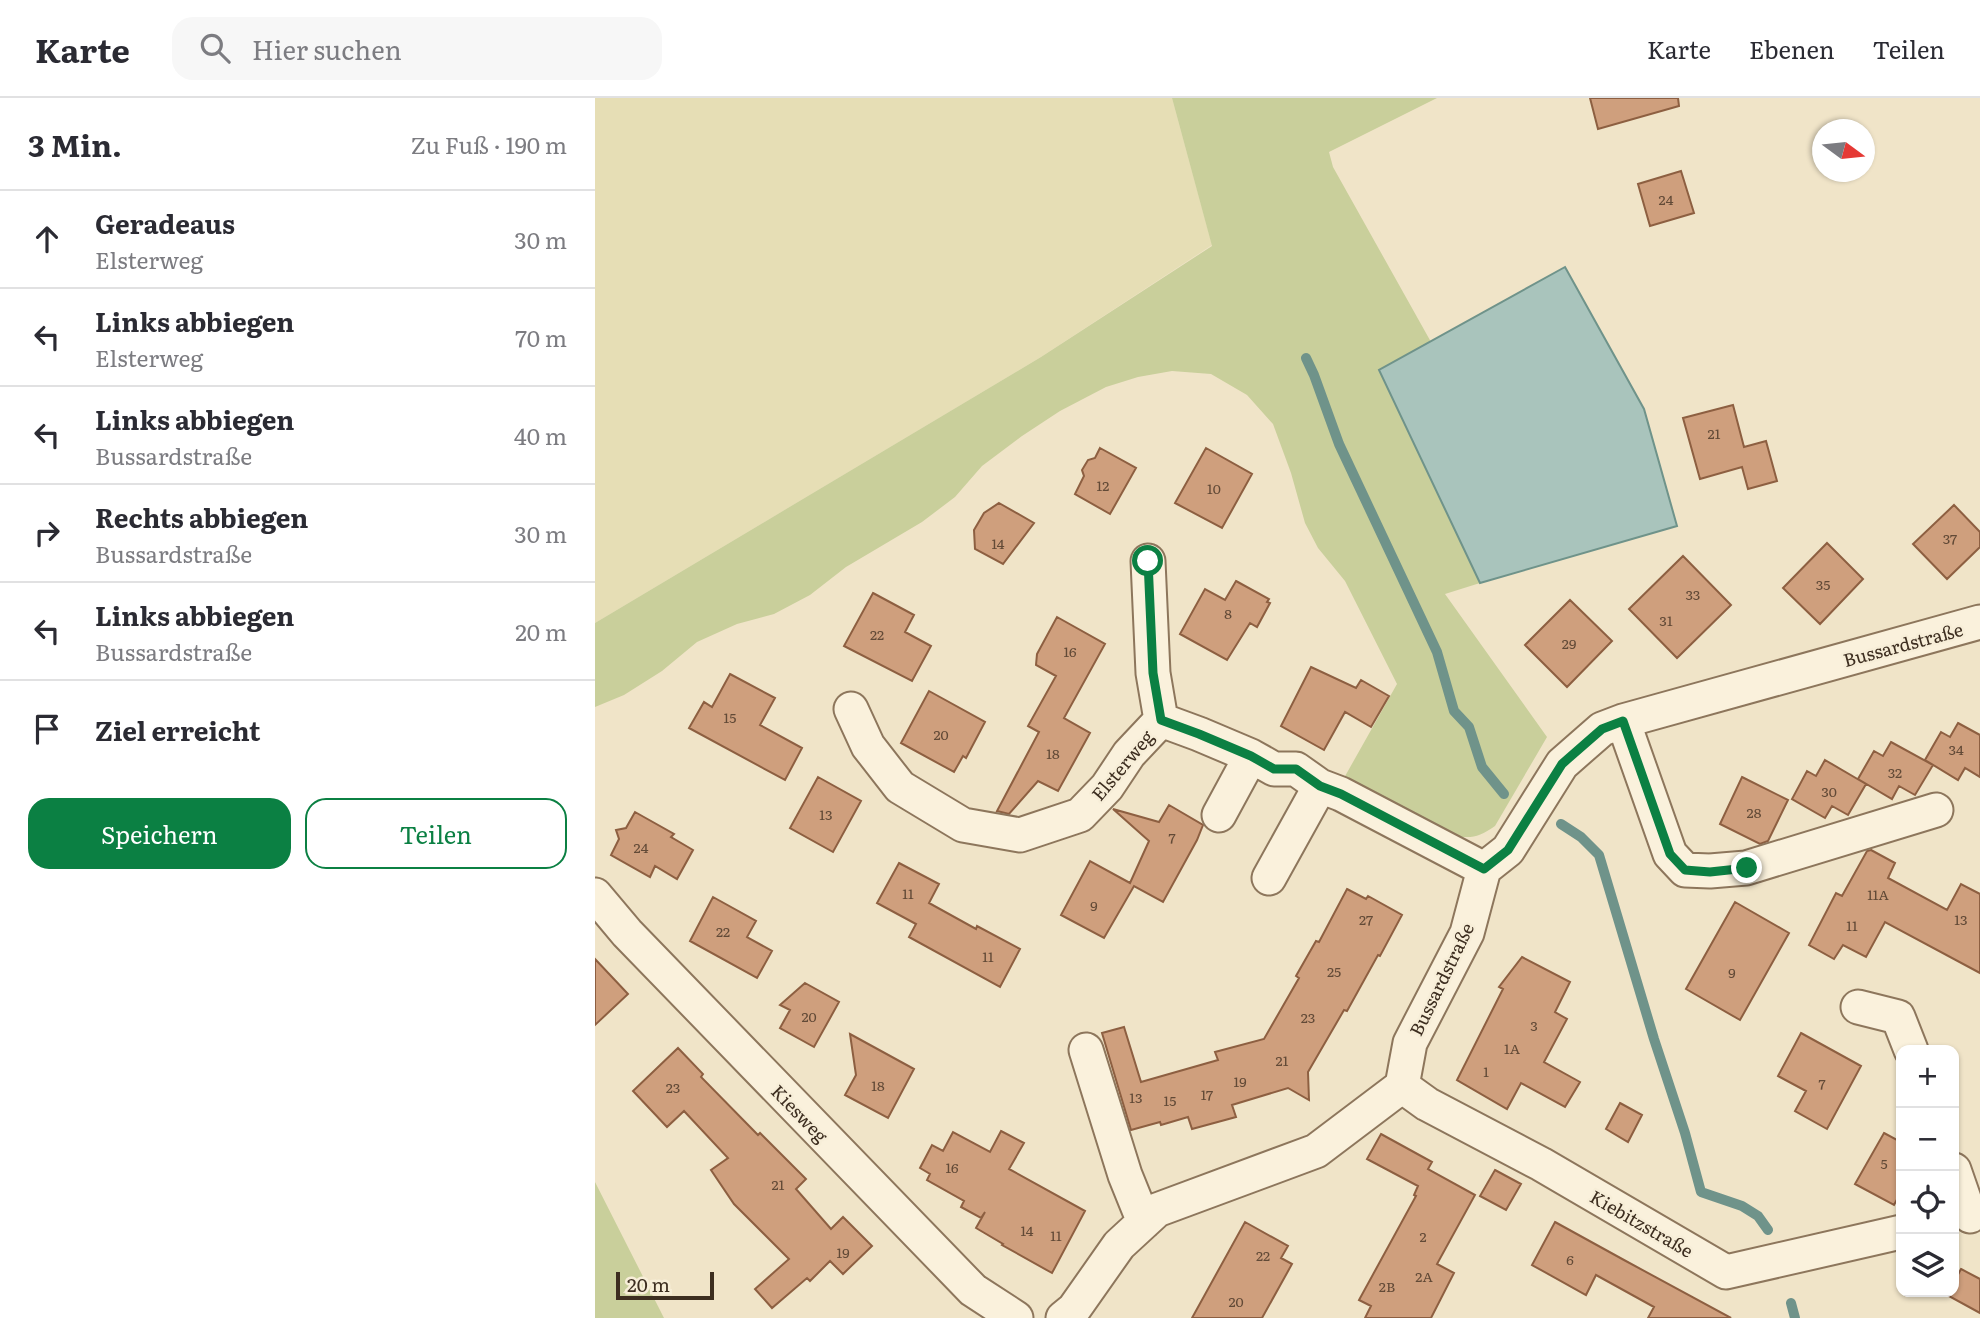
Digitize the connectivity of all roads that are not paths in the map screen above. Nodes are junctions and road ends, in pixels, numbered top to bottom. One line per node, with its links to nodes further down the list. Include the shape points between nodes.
1 (1148, 561): 4 (street, Elsterweg, via 1153,673)
2 (1980, 622): 5 (street, Bussardstraße)
3 (851, 709): 4 (street, Elsterweg, via 868,746 900,787 963,825 1020,835 1080,815)
4 (1161, 720): 6 (street, Elsterweg)
5 (1623, 721): 8 (street, via 1670,854 1685,870 1747,868); 10 (street, Bussardstraße, via 1602,729 1562,764 1508,850)
6 (1251, 756): 7 (street, Elsterweg, via 1274,769 1296,769); 9 (street)
7 (1320, 786): 10 (street, Elsterweg); 11 (street)
8 (1936, 810)
9 (1220, 815)
10 (1484, 869): 16 (street, Bussardstraße, via 1468,933 1410,1043)
11 (1269, 878)
12 (595, 895): 21 (street, Kiesweg, via 973,1290)
13 (1858, 1007): 14 (street, via 1898,1017)
14 (1908, 1045)
15 (1086, 1050): 19 (street)
16 (1402, 1086): 19 (street, via 1316,1151 1157,1210); 20 (street, Kiebitzstraße, via 1726,1272)
17 (1954, 1171): 18 (street)
18 (1968, 1218)
19 (1144, 1222): 22 (street, via 1119,1245)
20 (1896, 1233)
21 (1016, 1318)
22 (1063, 1318)

